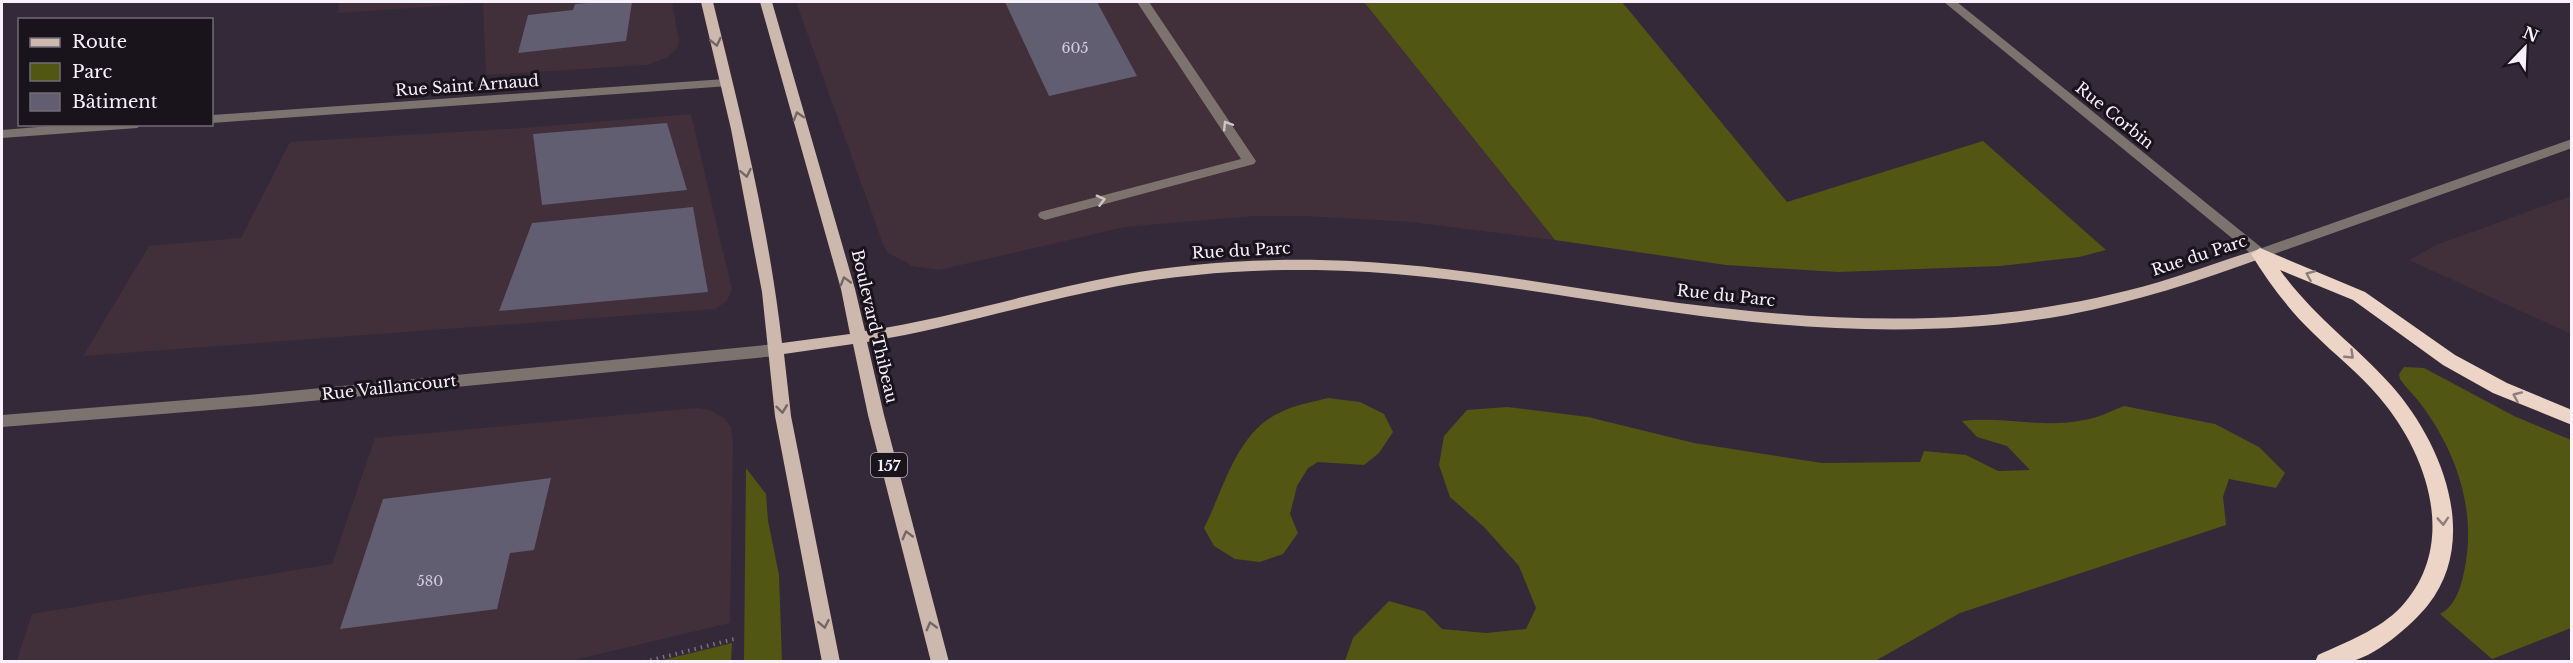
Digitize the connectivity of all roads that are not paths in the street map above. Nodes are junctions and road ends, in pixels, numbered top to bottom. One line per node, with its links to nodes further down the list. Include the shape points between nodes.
1 (707, 2): 5 (main road, one-way to 5)
2 (766, 2): 12 (main road, Boulevard Thibeau / 157, one-way to 2)
3 (1143, 2): 10 (street, one-way to 3, via 1249,161)
4 (1950, 2): 11 (street, Rue Corbin)
5 (725, 83): 6 (street, Rue Saint Arnaud); 13 (main road, one-way to 13, via 738,129 769,291)
6 (213, 119)
7 (110, 126): 8 (street)
8 (2, 134)
9 (2571, 143): 11 (street, Rue du Parc)
10 (1045, 216)
11 (2260, 254): 12 (main road, Rue du Parc, via 2129,296 2051,312 1977,320 1856,323 1780,319 1404,269 1270,265 1126,279); 14 (highway, one-way to 11, via 2500,388 2449,360 2359,296); 18 (highway, one-way to 18, via 2307,316 2357,361 2395,403 2421,442 2440,492 2444,540 2428,590 2397,624)
12 (860, 338): 13 (main road, Rue du Parc); 17 (main road, Boulevard Thibeau / 157, one-way to 12)
13 (776, 350): 15 (street, Rue Vaillancourt); 16 (main road, one-way to 16, via 783,416)
14 (2571, 418)
15 (2, 421)
16 (831, 662)
17 (940, 662)
18 (2326, 662)

